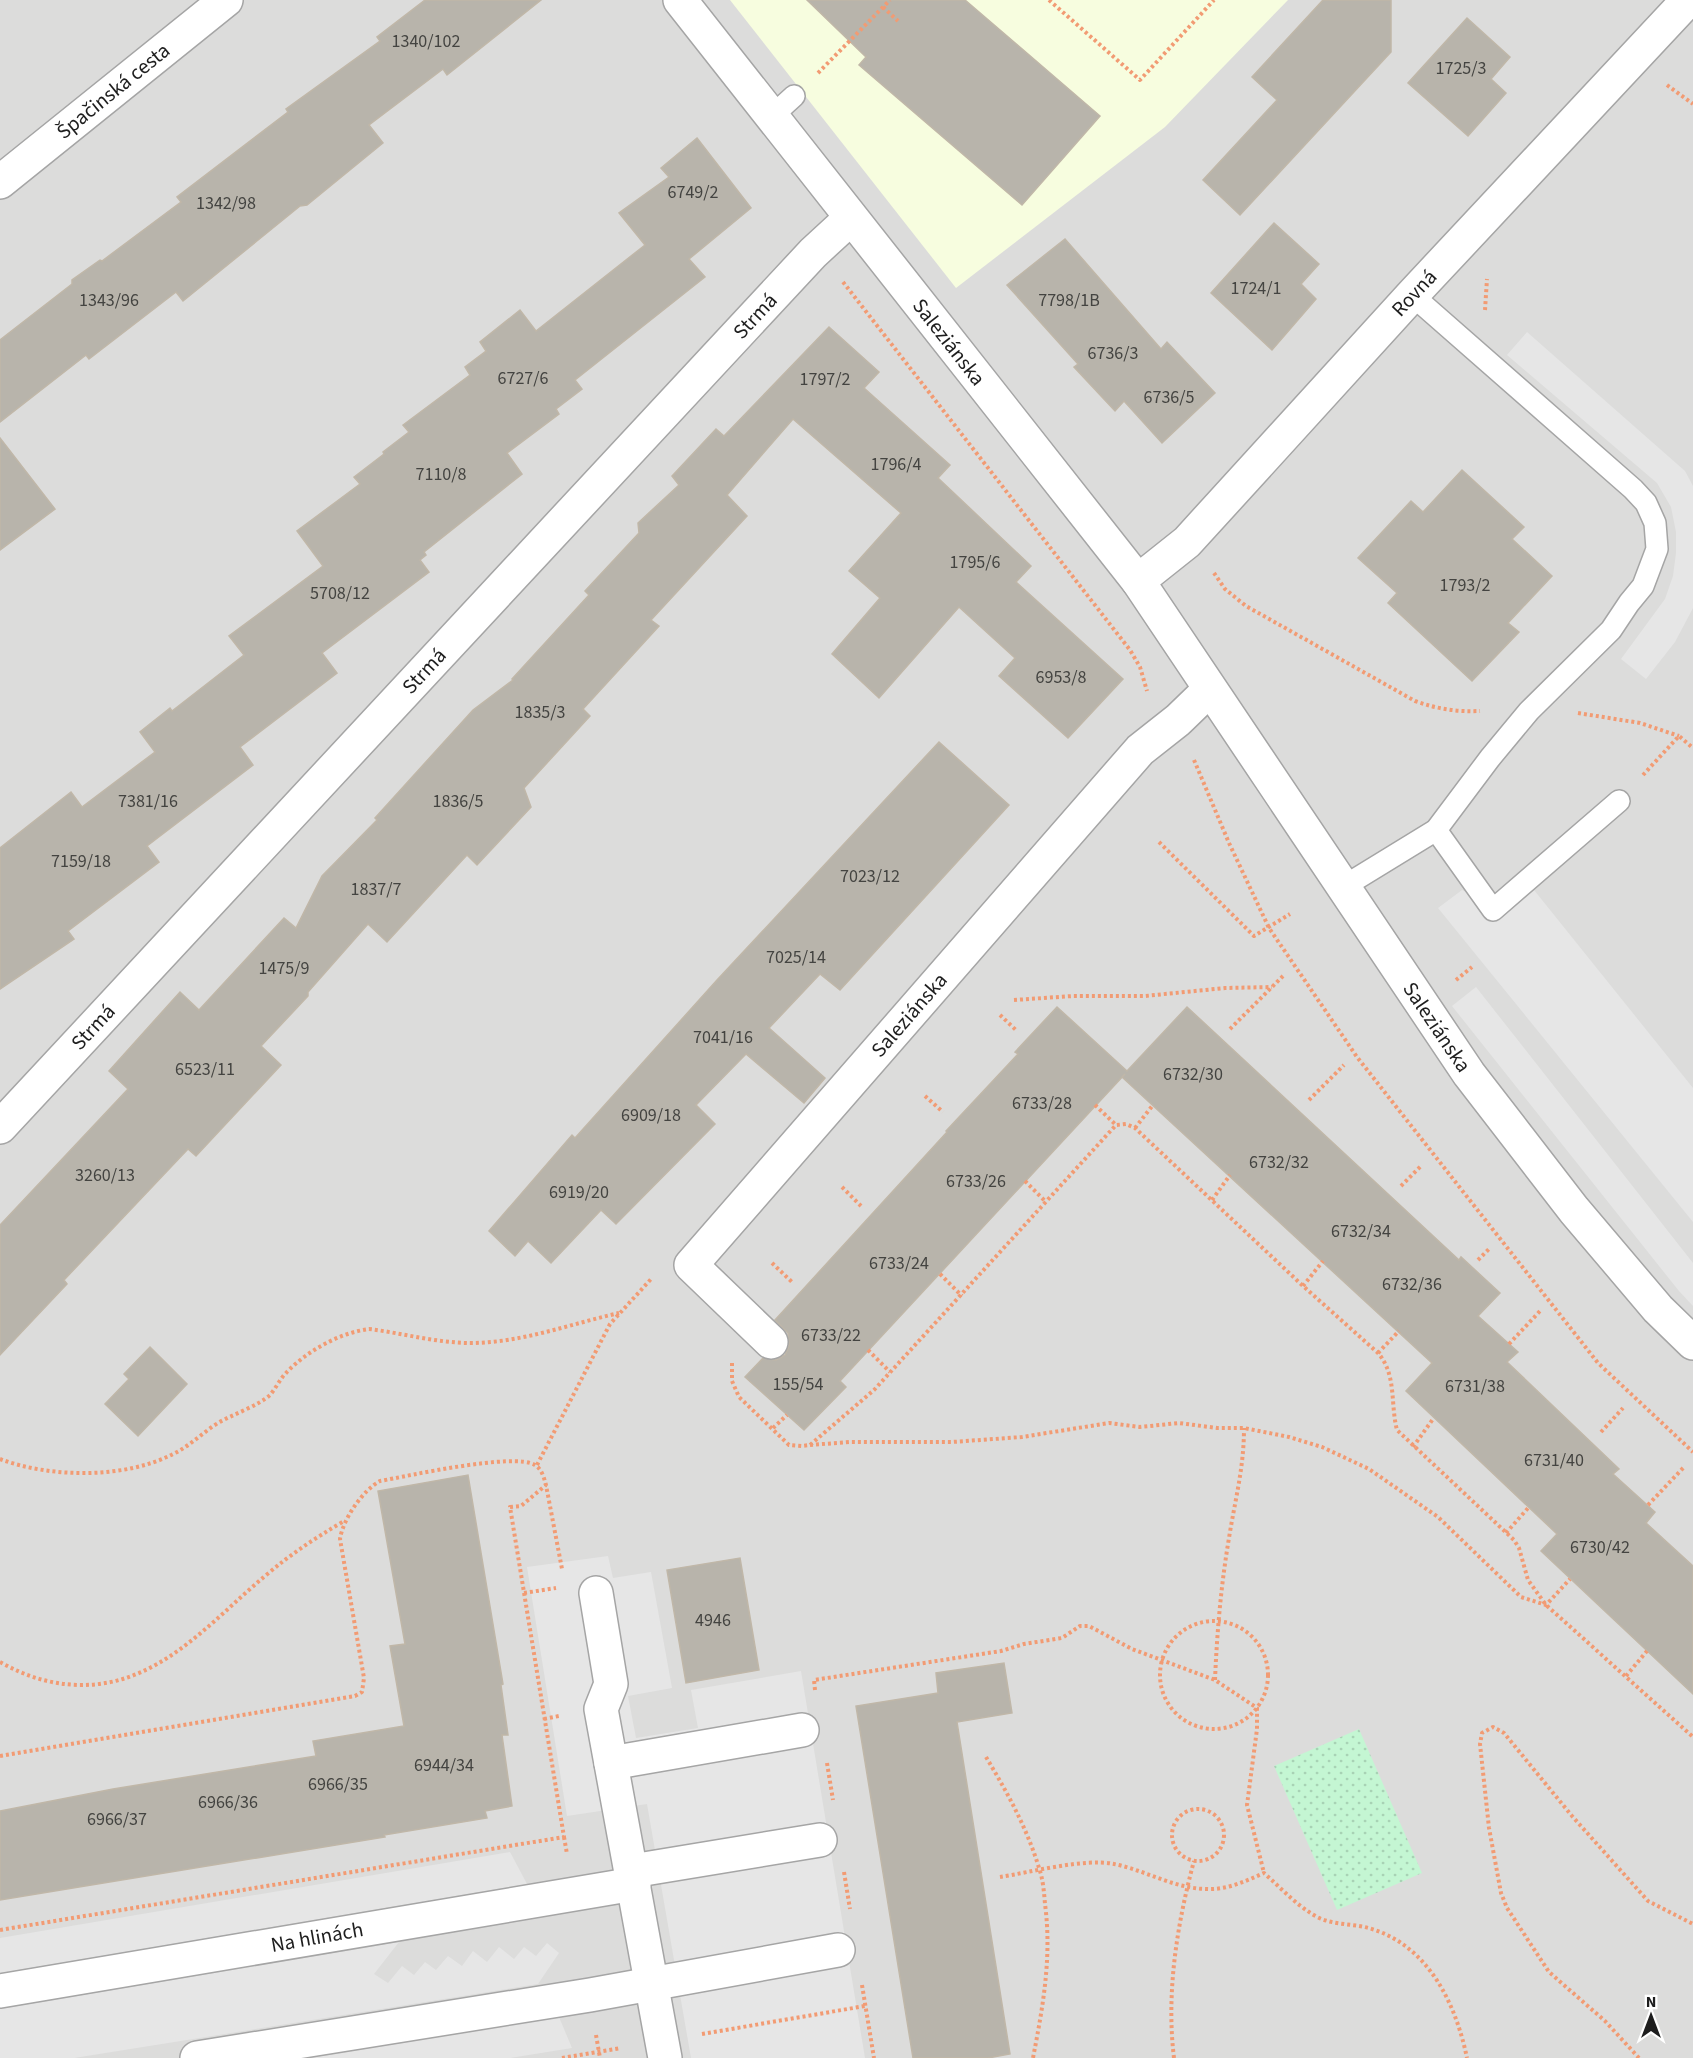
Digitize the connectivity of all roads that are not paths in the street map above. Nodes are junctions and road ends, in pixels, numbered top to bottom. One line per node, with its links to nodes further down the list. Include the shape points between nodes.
1 (226, 0): 4 (street, Špačinská cesta)
2 (680, 0): 5 (street, Saleziánska, via 782,107)
3 (1688, 0): 6 (street, Rovná)
4 (0, 182)
5 (851, 219): 7 (street, Saleziánska); 12 (street, Strmá, via 813,253)
6 (1412, 295): 7 (street, Rovná, via 1187,542); 10 (lane, via 1633,489 1646,503 1655,523 1657,549 1643,586 1611,630 1529,711)
7 (1138, 581): 8 (street, Saleziánska)
8 (1209, 690): 11 (street, Saleziánska); 13 (street, Saleziánska, via 1140,750 691,1265)
9 (1619, 801): 10 (lane, via 1493,910)
10 (1436, 830): 11 (lane)
11 (1343, 887): 14 (street, Saleziánska, via 1469,1074 1574,1210 1658,1309)
12 (0, 1127)
13 (771, 1342)
14 (1693, 1343)
15 (581, 1590): 17 (street, via 611,1684 601,1709)
16 (802, 1730): 17 (street)
17 (611, 1763): 19 (street)
18 (820, 1840): 19 (street, Na hlinách)
19 (633, 1877): 21 (street); 22 (street, Na hlinách)
20 (837, 1950): 21 (street)
21 (652, 1984): 23 (street); 24 (street)
22 (0, 1990)
23 (664, 2049)
24 (197, 2058)

